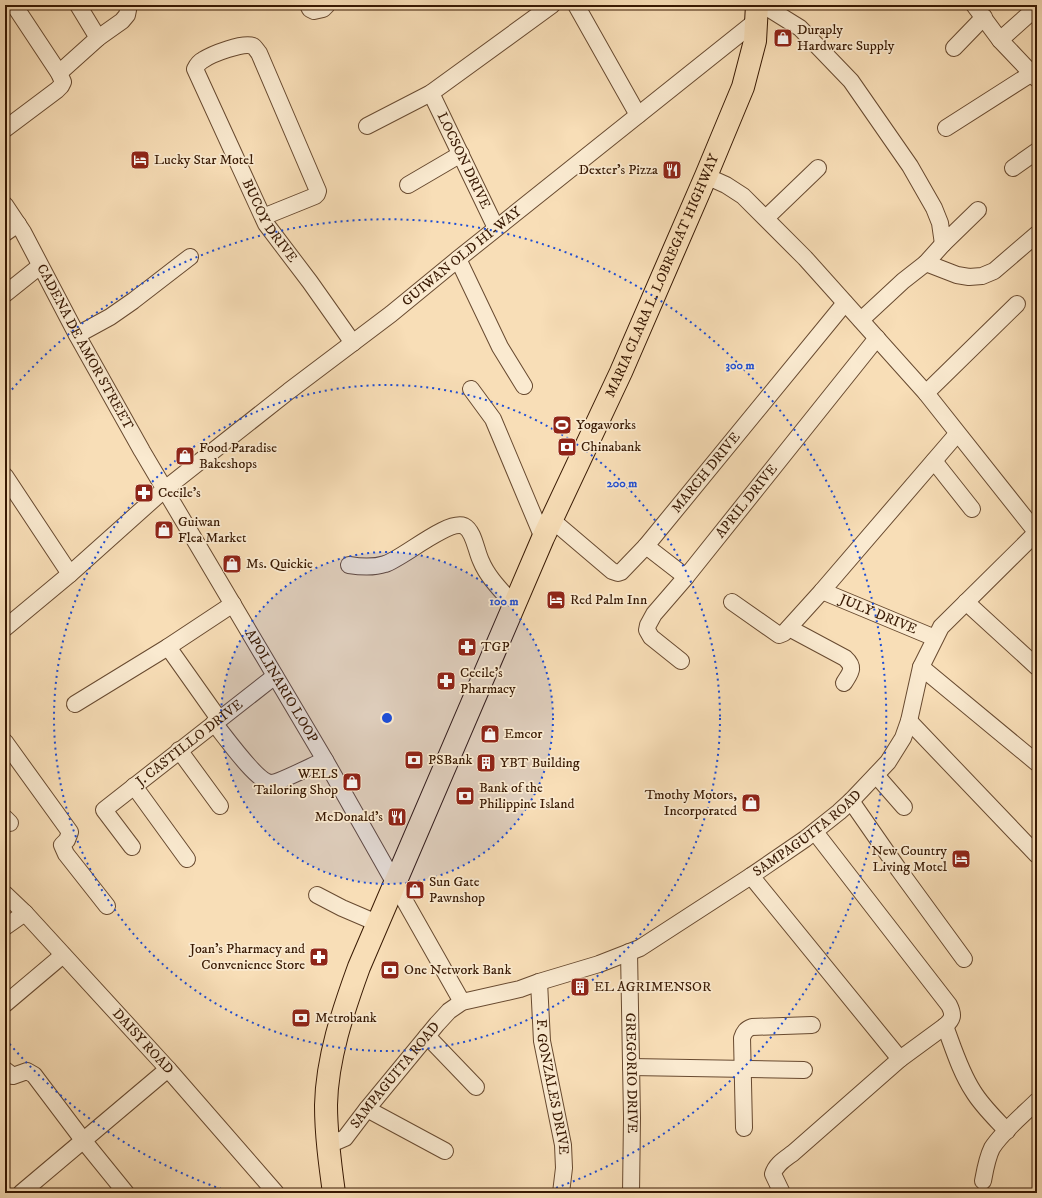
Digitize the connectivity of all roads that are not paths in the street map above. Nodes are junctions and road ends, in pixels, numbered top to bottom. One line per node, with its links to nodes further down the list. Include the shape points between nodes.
1 (14, 5): 14 (street)
2 (78, 5): 11 (street)
3 (128, 5): 11 (street, via 127,15 122,21)
4 (308, 5): 5 (street, via 310,9 317,11)
5 (327, 5)
6 (552, 5): 16 (street)
7 (576, 5): 17 (street)
8 (1037, 7): 12 (street)
9 (759, 10): 17 (street, GUIWAN OLD HI-WAY); 25 (highway, MARIA CLARA L. LOBREGAT HIGHWAY, via 755,41 743,87); 34 (street, via 777,12 800,28 851,81 910,166 934,208 940,223)
10 (979, 11): 12 (street); 13 (street)
11 (98, 38): 14 (street)
12 (1000, 40): 15 (street)
13 (954, 48)
14 (59, 73): 20 (street, via 61,86)
15 (1035, 74): 19 (street)
16 (431, 93): 18 (street); 22 (street, LOCSON DRIVE)
17 (638, 115): 32 (street, GUIWAN OLD HI-WAY)
18 (367, 126)
19 (946, 128)
20 (5, 129)
21 (1037, 151): 24 (street)
22 (461, 154): 26 (street); 32 (street, LOCSON DRIVE)
23 (818, 168): 30 (street)
24 (1013, 168)
25 (706, 176): 30 (street, via 734,189); 54 (highway, MARIA CLARA L. LOBREGAT HIGHWAY, via 621,372)
26 (408, 185)
27 (5, 205): 31 (street, CADENA DE AMOR STREET)
28 (978, 210): 34 (street)
29 (263, 217): 29 (street, BUCOY DRIVE, via 195,70 204,59 247,45 254,46 259,53 318,191 315,196); 45 (street, BUCOY DRIVE)
30 (766, 218): 40 (street)
31 (11, 228): 38 (street, CADENA DE AMOR STREET)
32 (496, 228): 36 (street, GUIWAN OLD HI-WAY)
33 (1037, 234): 37 (street, via 994,271 982,276 957,275)
34 (943, 244): 37 (street)
35 (190, 257): 43 (street, via 110,317)
36 (458, 259): 45 (street, GUIWAN OLD HI-WAY); 46 (street, via 500,347)
37 (926, 263): 42 (street)
38 (40, 266): 39 (street); 43 (street, CADENA DE AMOR STREET)
39 (5, 294)
40 (845, 302): 42 (street); 56 (street, MARCH DRIVE)
41 (1017, 304): 48 (street)
42 (861, 320): 44 (street)
43 (77, 335): 52 (street, CADENA DE AMOR STREET)
44 (877, 338): 48 (street); 59 (street, APRIL DRIVE)
45 (353, 343): 52 (street, GUIWAN OLD HI-WAY)
46 (524, 386)
47 (471, 389): 54 (street, via 493,419)
48 (926, 393): 49 (street)
49 (957, 434): 50 (street); 55 (street)
50 (934, 461): 53 (street); 60 (street)
51 (5, 476): 58 (street)
52 (165, 489): 58 (street, GUIWAN OLD HI-WAY); 63 (street, APOLINARIO LOOP)
53 (972, 509)
54 (548, 529): 56 (street, MARCH DRIVE, via 618,573 624,570); 64 (highway, MARIA CLARA L. LOBREGAT HIGHWAY)
55 (1037, 532): 62 (street, SAMPAGUITA ROAD)
56 (646, 546): 59 (street)
57 (349, 565): 64 (street, via 364,568 386,564 441,531 457,525 464,526 471,534 487,572)
58 (70, 574): 65 (street, GUIWAN OLD HI-WAY)
59 (686, 577): 69 (street, APRIL DRIVE, via 654,614 647,630 651,637)
60 (822, 591): 66 (street); 67 (street, JULY DRIVE)
61 (732, 602): 66 (street, via 778,635)
62 (966, 602): 67 (street, SAMPAGUITA ROAD, via 941,627); 70 (street)
63 (233, 604): 68 (street); 72 (street, APOLINARIO LOOP)
64 (514, 605): 91 (highway, MARIA CLARA L. LOBREGAT HIGHWAY)
65 (5, 628)
66 (790, 628): 73 (street, via 850,662 851,671)
67 (935, 638): 71 (street, SAMPAGUITA ROAD)
68 (168, 647): 74 (street); 76 (street)
69 (680, 661)
70 (1037, 666)
71 (921, 667): 75 (street, SAMPAGUITA ROAD); 80 (street)
72 (275, 676): 76 (street, J. CASTILLO DRIVE); 79 (street, APOLINARIO LOOP)
73 (844, 683)
74 (75, 704)
75 (909, 720): 81 (street, SAMPAGUITA ROAD, via 903,738 888,762); 88 (street)
76 (216, 721): 78 (street, J. CASTILLO DRIVE); 79 (street, via 254,773 271,783)
77 (5, 742): 94 (street, via 70,832 62,848)
78 (179, 750): 82 (street, J. CASTILLO DRIVE); 84 (street)
79 (325, 760): 91 (street, APOLINARIO LOOP)
80 (1037, 763)
81 (876, 775): 83 (street, SAMPAGUITA ROAD); 85 (street)
82 (134, 786): 87 (street, J. CASTILLO DRIVE, via 104,810); 89 (street)
83 (852, 802): 86 (street, SAMPAGUITA ROAD); 100 (street)
84 (220, 806)
85 (904, 807)
86 (815, 832): 90 (street, SAMPAGUITA ROAD); 105 (street, via 950,1005 952,1017)
87 (132, 847)
88 (1037, 855)
89 (187, 859)
90 (751, 876): 98 (street, SAMPAGUITA ROAD, via 649,943); 107 (street)
91 (395, 884): 96 (highway, MARIA CLARA L. LOBREGAT HIGHWAY); 102 (street)
92 (5, 894): 95 (street, DAISY ROAD)
93 (316, 895): 96 (street)
94 (108, 906)
95 (25, 913): 97 (street); 99 (street, DAISY ROAD)
96 (377, 923): 119 (highway, MARIA CLARA L. LOBREGAT HIGHWAY, via 346,1004 332,1056 326,1105)
97 (5, 927)
98 (629, 952): 101 (street, SAMPAGUITA ROAD); 108 (street, GREGORIO DRIVE)
99 (63, 954): 103 (street); 110 (street, DAISY ROAD)
100 (964, 959)
101 (540, 982): 102 (street, SAMPAGUITA ROAD); 126 (street, F. GONZALES DRIVE, via 542,1041 563,1145)
102 (462, 1002): 106 (street, SAMPAGUITA ROAD)
103 (5, 1004)
104 (812, 1025): 109 (street, via 747,1029 742,1038)
105 (945, 1026): 107 (street); 117 (street, via 973,1092)
106 (427, 1036): 113 (street); 115 (street, SAMPAGUITA ROAD)
107 (900, 1059): 128 (street, via 774,1168 773,1174)
108 (631, 1067): 109 (street); 127 (street, GREGORIO DRIVE)
109 (742, 1068): 112 (street); 116 (street)
110 (168, 1069): 118 (street); 124 (street, DAISY ROAD)
111 (5, 1070): 118 (street, via 13,1076 30,1072)
112 (804, 1070)
113 (476, 1087)
114 (1037, 1101): 117 (street)
115 (367, 1109): 119 (street, SAMPAGUITA ROAD, via 345,1138); 120 (street)
116 (744, 1128)
117 (1007, 1131): 121 (street, via 993,1148)
118 (83, 1140): 122 (street); 123 (street)
119 (327, 1142): 125 (highway, MARIA CLARA L. LOBREGAT HIGHWAY)
120 (445, 1151)
121 (983, 1181)
122 (21, 1193)
123 (126, 1193)
124 (276, 1193)
125 (334, 1193)
126 (561, 1193)
127 (631, 1193)
128 (782, 1193)

